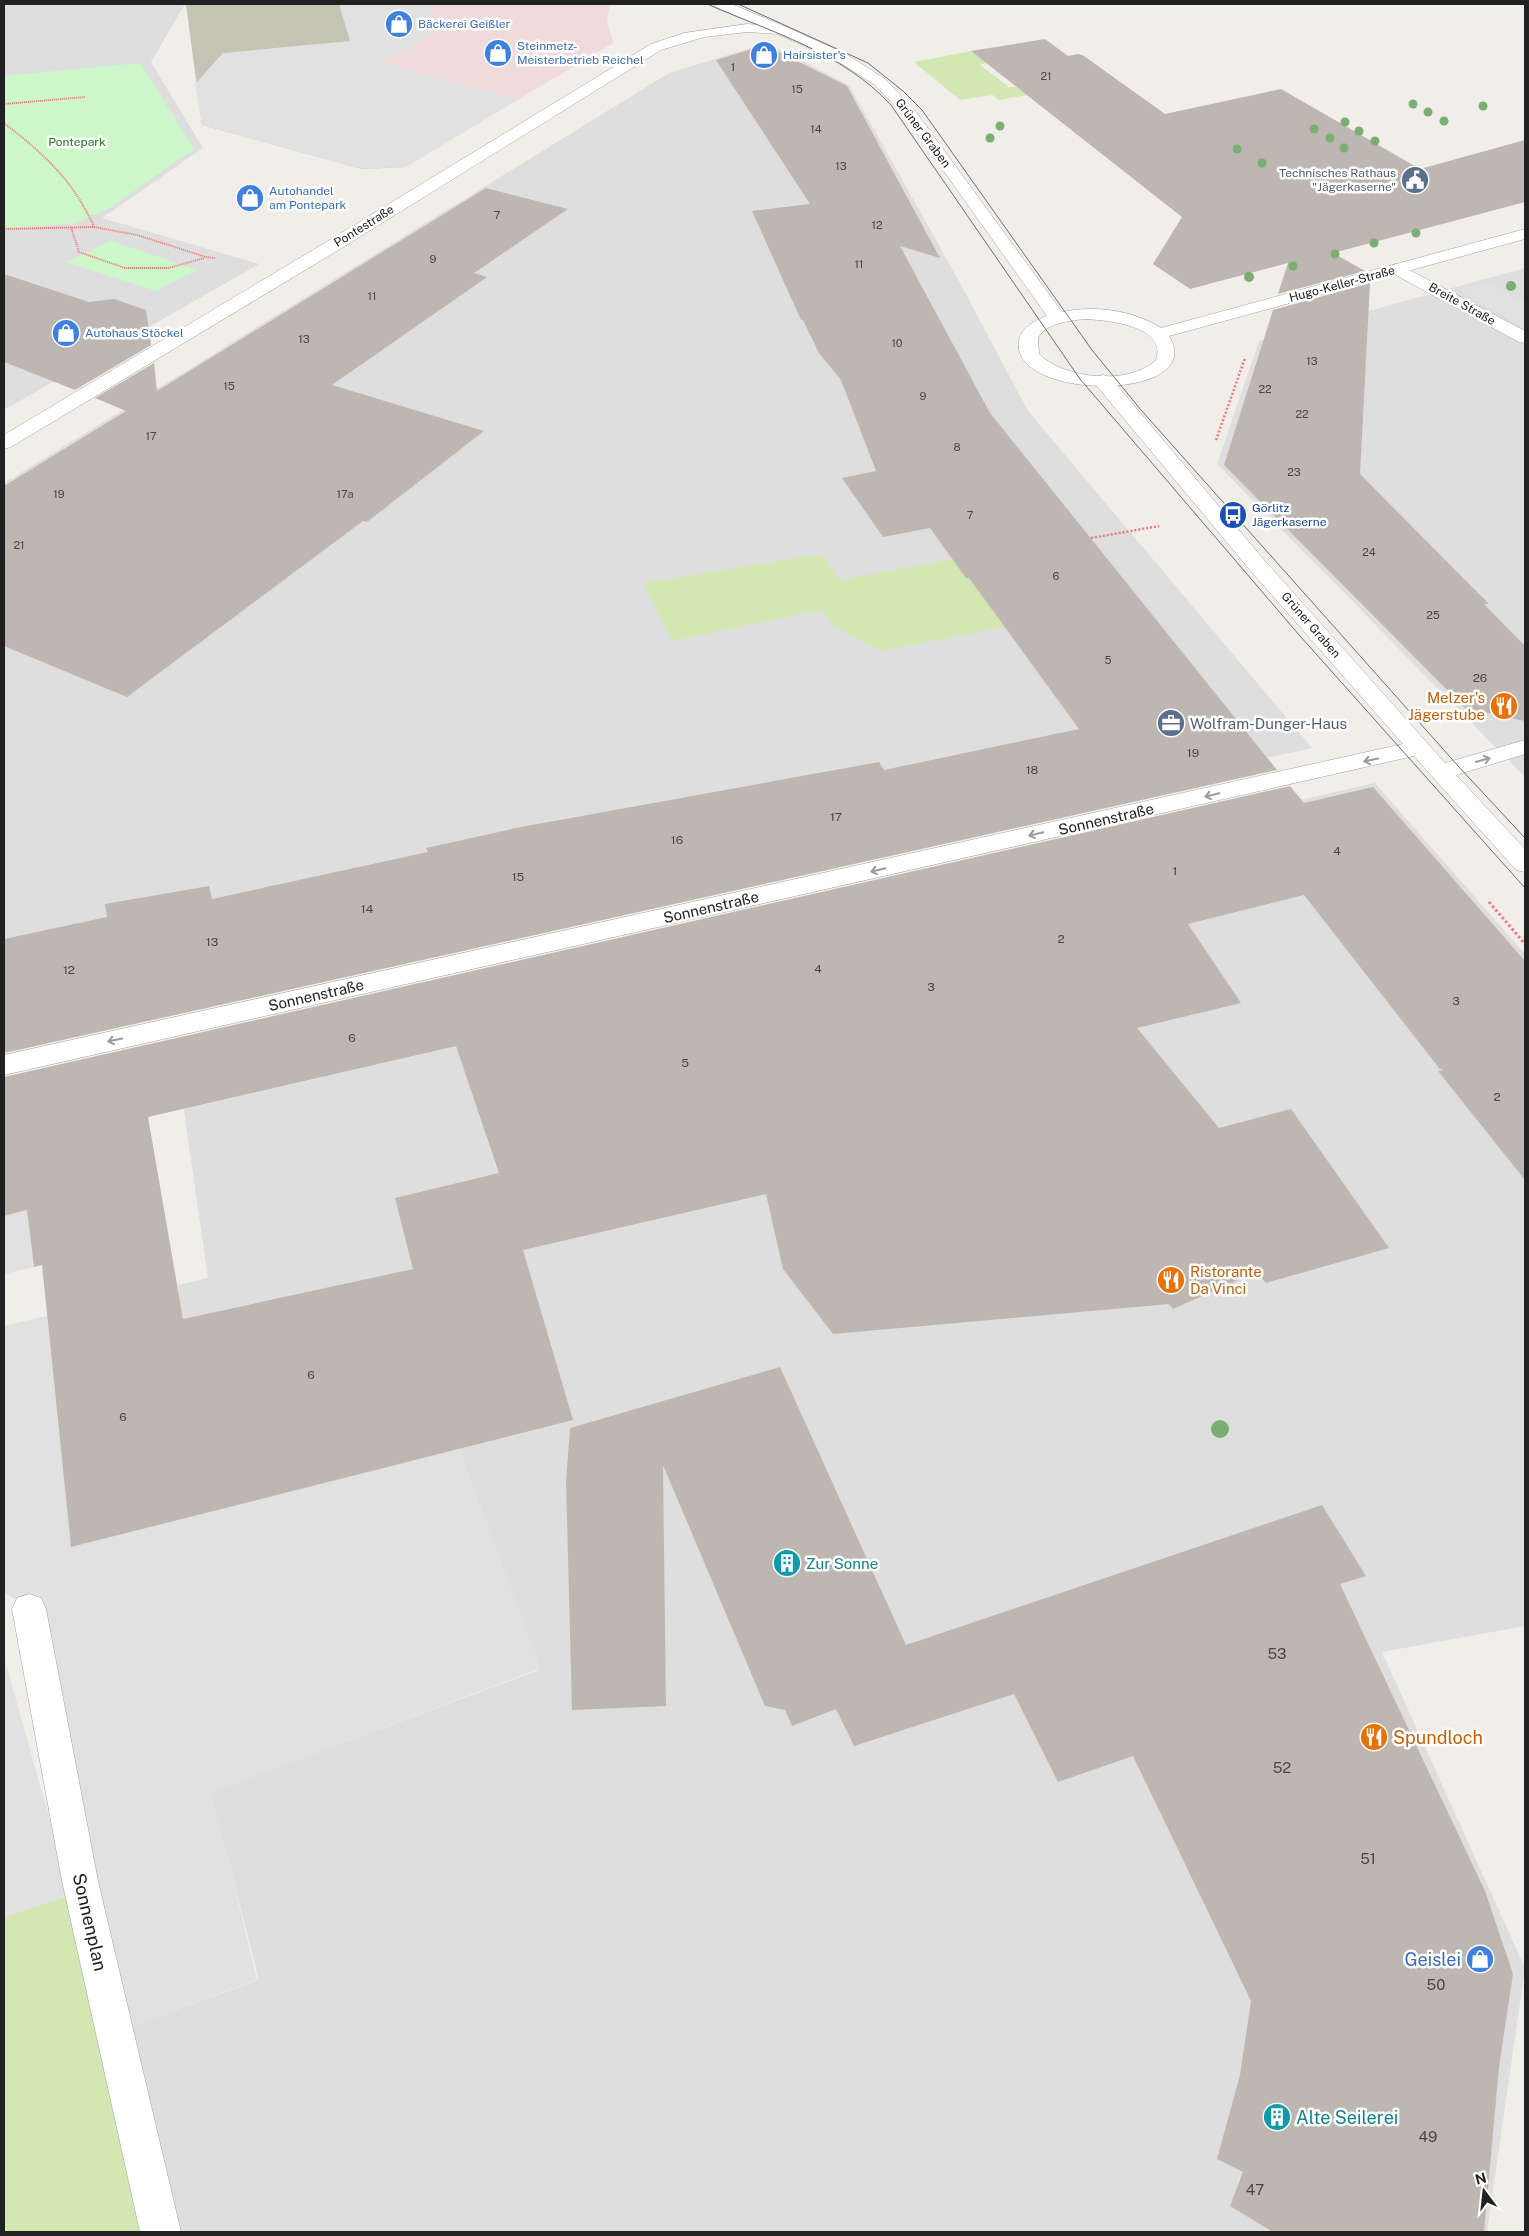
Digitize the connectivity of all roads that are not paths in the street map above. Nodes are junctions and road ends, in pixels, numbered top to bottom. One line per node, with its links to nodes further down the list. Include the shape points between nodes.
1 (722, 4): 3 (street)
2 (732, 29): 3 (street, Grüner Graben); 10 (street, Pontestraße, via 684,37 656,47)
3 (781, 30): 6 (street, Grüner Graben, via 853,64 897,97)
4 (1525, 234): 5 (street, Hugo-Keller-Straße)
5 (1398, 269): 7 (street, Hugo-Keller-Straße); 8 (street, Breite Straße)
6 (1057, 318): 7 (street, via 1084,314 1119,317); 9 (street, via 1041,325 1028,337 1033,359 1065,376)
7 (1158, 334): 9 (street, via 1167,354 1163,363 1136,377)
8 (1525, 338)
9 (1103, 382): 12 (street, Grüner Graben)
10 (4, 443)
11 (1525, 746): 13 (street, one-way to 11)
12 (1418, 748): 13 (street, Grüner Graben); 15 (street, Sonnenstraße, one-way to 15)
13 (1440, 772): 14 (street, Grüner Graben)
14 (1525, 864)
15 (4, 1064)
16 (29, 1609): 17 (street, Sonnenplan, via 80,1881)
17 (161, 2232)

